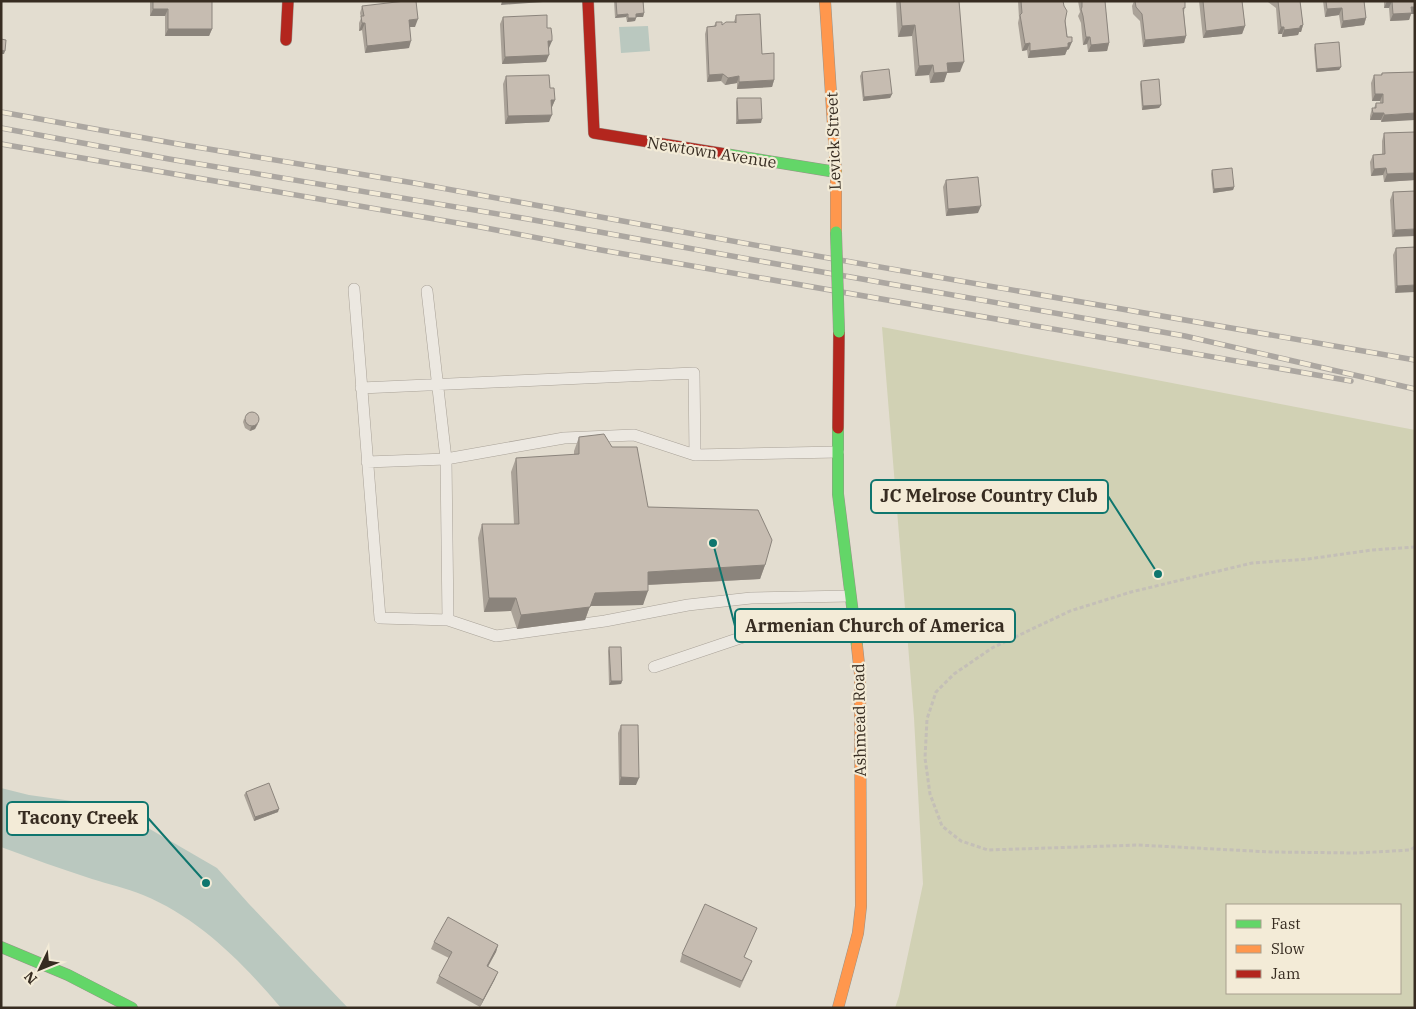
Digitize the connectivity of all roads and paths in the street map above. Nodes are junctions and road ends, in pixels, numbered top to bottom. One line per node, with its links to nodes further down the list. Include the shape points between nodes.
1 (288, 1): 4 (street)
2 (588, 1): 5 (street, Newtown Avenue, via 594,133)
3 (825, 1): 5 (street, Levick Street)
4 (286, 40)
5 (836, 172): 6 (street, Levick Street, bridge)
6 (838, 281): 11 (street, Ashmead Road, bridge)
7 (354, 289): 10 (lane)
8 (427, 292): 9 (lane)
9 (438, 384): 10 (lane); 12 (lane, via 694,373); 13 (lane)
10 (361, 388): 14 (lane)
11 (838, 452): 12 (lane); 16 (street, Ashmead Road, via 838,494)
12 (695, 455): 13 (lane, via 634,435 564,438)
13 (446, 459): 14 (lane); 18 (lane)
14 (367, 462): 18 (lane, via 380,618)
15 (1415, 547): 20 (path, via 1252,563 1131,592 1070,611 992,648 954,674 936,692 927,719 925,758 930,794 942,826 961,841 988,850 1138,845 1357,853)
16 (850, 596): 17 (street, Ashmead Road); 18 (lane, via 751,598 688,605 605,621 496,636)
17 (853, 618): 19 (lane, via 787,625); 23 (street, Ashmead Road, via 860,674 861,906 858,933)
18 (448, 620)
19 (654, 667)
20 (1415, 847)
21 (1, 947): 22 (street, via 103,991)
22 (132, 1008)
23 (838, 1008)

